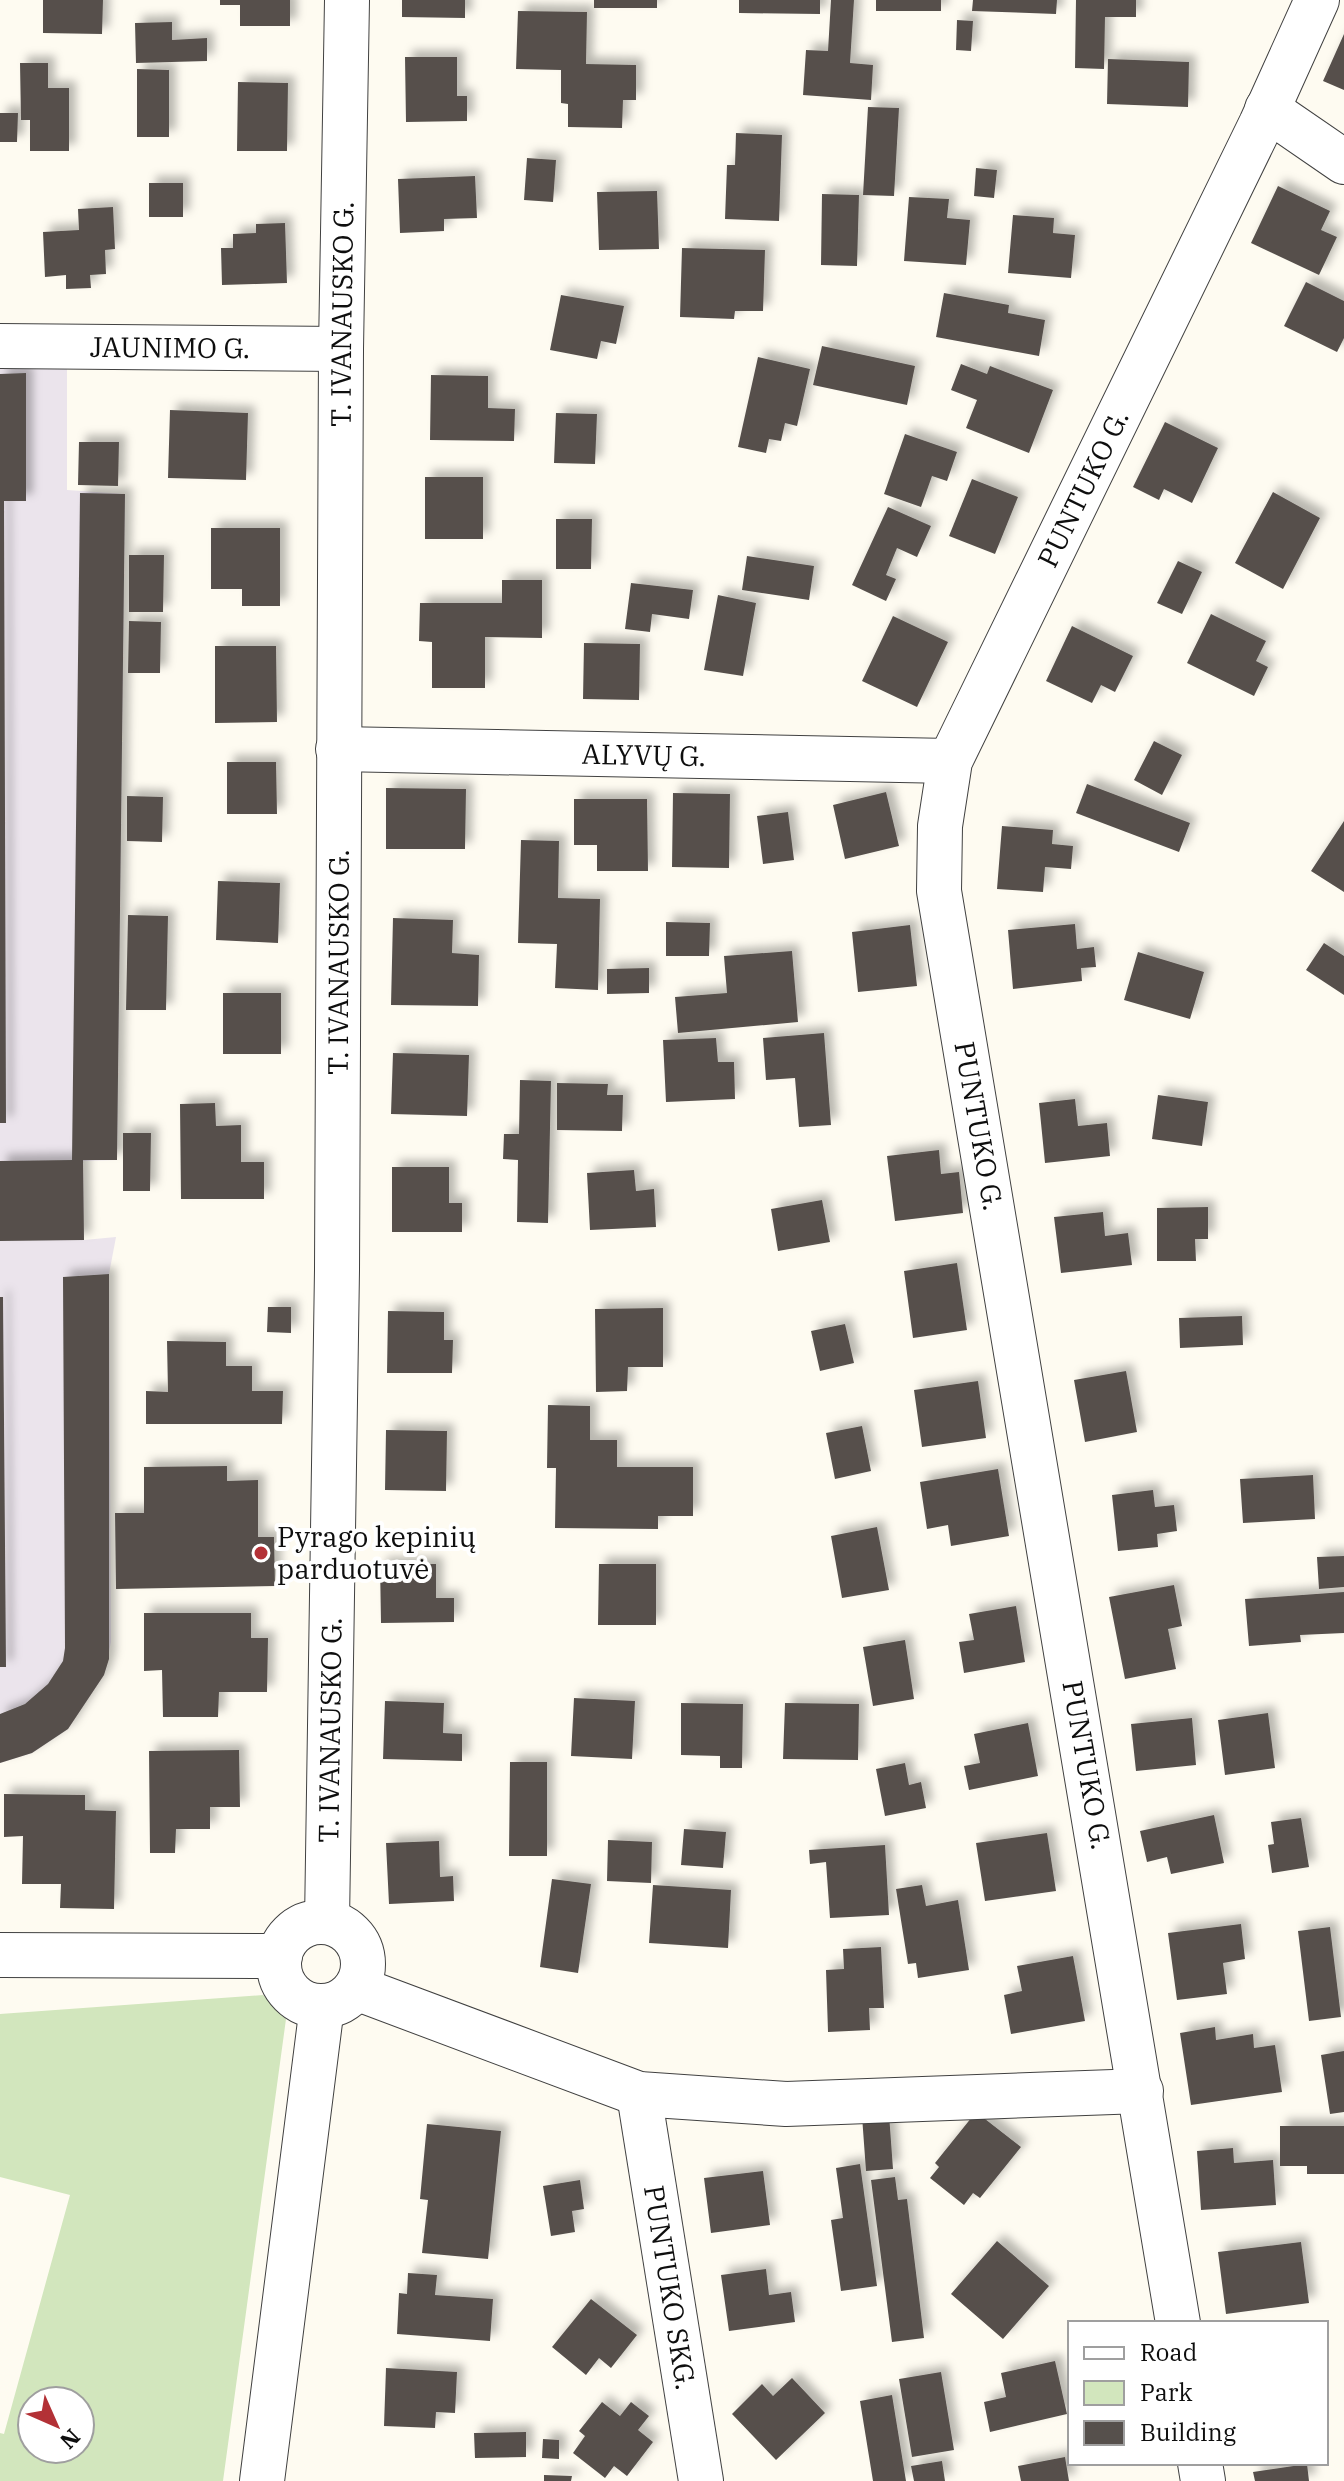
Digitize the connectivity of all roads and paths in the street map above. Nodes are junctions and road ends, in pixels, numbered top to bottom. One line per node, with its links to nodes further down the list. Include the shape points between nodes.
1 (347, 0): 6 (street, T. IVANAUSKO G.)
2 (1317, 0): 3 (street, PUNTUKO G.)
3 (1267, 109): 4 (street); 8 (street, PUNTUKO G.)
4 (1344, 162)
5 (0, 346): 6 (street, JAUNIMO G.)
6 (341, 349): 7 (street, T. IVANAUSKO G.)
7 (338, 749): 8 (street, ALYVŲ G.); 9 (street, T. IVANAUSKO G.)
8 (950, 761): 13 (street, PUNTUKO G., via 940,826 939,891)
9 (327, 1922): 11 (street, via 297,1930); 12 (street, via 357,1942 363,1965)
10 (0, 1955): 11 (street)
11 (280, 1956): 12 (street, via 285,1987 301,2001)
12 (339, 1997): 14 (street); 16 (street)
13 (1141, 2091): 14 (street, via 786,2104); 15 (street, PUNTUKO G.)
14 (639, 2094): 17 (street, PUNTUKO SKG.)
15 (1178, 2321)
16 (262, 2481)
17 (701, 2481)

